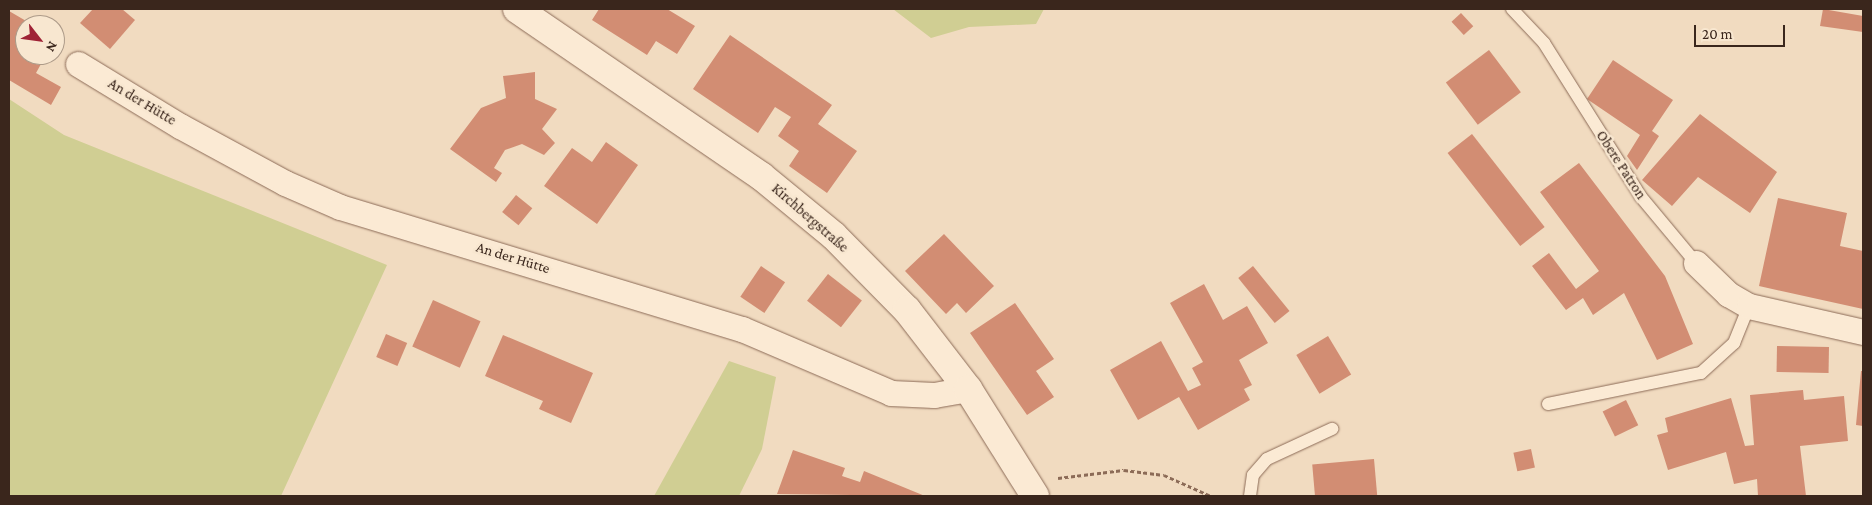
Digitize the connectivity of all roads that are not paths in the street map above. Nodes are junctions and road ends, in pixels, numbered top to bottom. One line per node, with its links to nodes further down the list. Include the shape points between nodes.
1 (517, 9): 7 (street, Kirchbergstraße, via 760,176 834,236 907,310)
2 (1512, 9): 4 (lane, Obere Patron, via 1544,43 1641,197)
3 (78, 64): 7 (street, An der Hütte, via 188,130 340,207 742,329 891,392 934,395)
4 (1696, 263): 5 (street, Obere Patron, via 1728,294)
5 (1749, 306): 6 (street, Obere Patron); 8 (lane, via 1734,343 1701,373)
6 (1863, 332)
7 (968, 388): 10 (street, Kirchbergstraße)
8 (1548, 404)
9 (1332, 429): 11 (lane, via 1267,459 1253,475)
10 (1032, 492)
11 (1250, 496)

